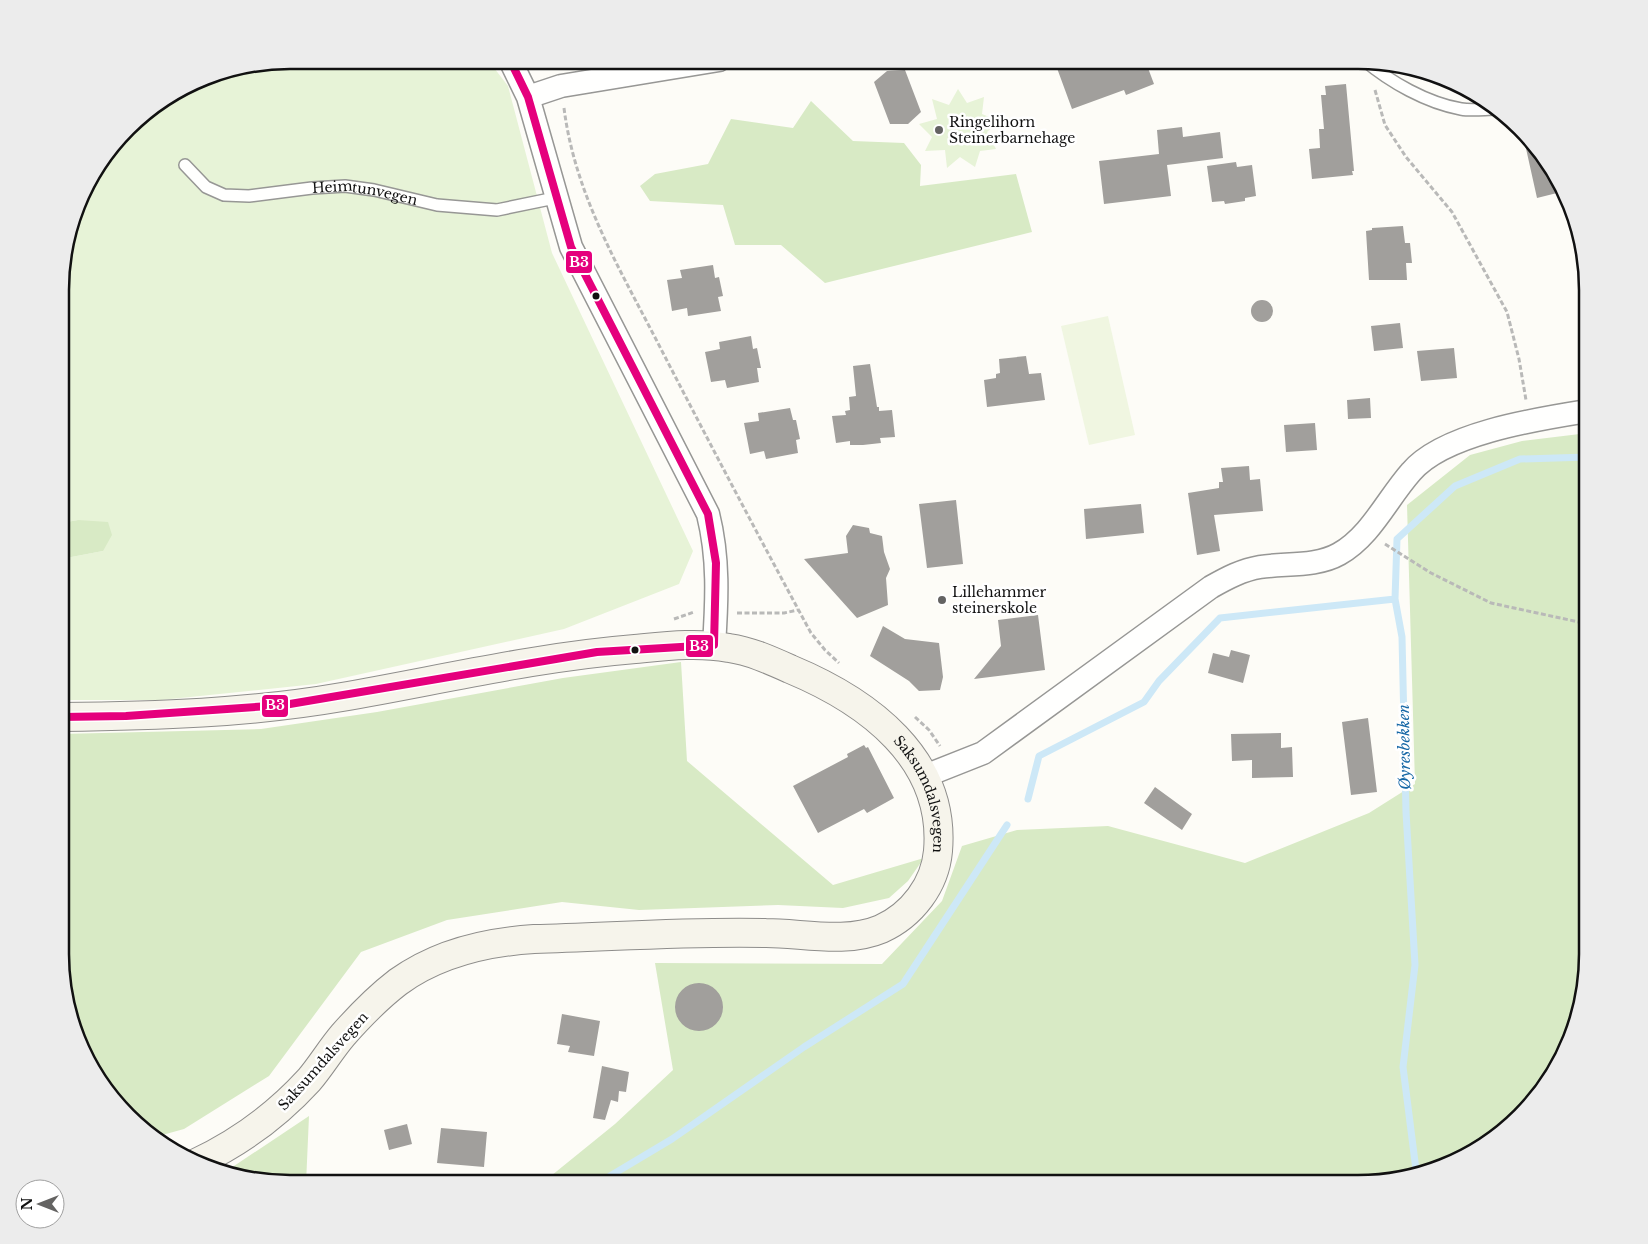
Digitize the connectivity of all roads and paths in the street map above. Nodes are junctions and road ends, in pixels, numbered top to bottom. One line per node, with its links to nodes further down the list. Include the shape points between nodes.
1 (514, 69): 5 (street)
2 (625, 69): 4 (street)
3 (1375, 70): 6 (lane, via 1413,92 1441,103 1462,109); 10 (path, via 1374,84 1385,125 1406,157 1452,212 1507,312 1519,359)
4 (561, 86): 5 (street); 14 (path, via 567,135 577,172 589,206 618,266 811,633)
5 (528, 97): 8 (street)
6 (1486, 109)
7 (184, 165): 8 (lane, Heimtunvegen, via 206,187 224,195 249,196 344,186 437,205 497,210)
8 (556, 198): 13 (street, via 571,247 708,514 717,566)
9 (1579, 412): 10 (street)
10 (1528, 421): 11 (street, via 1452,444 1426,458 1411,471)
11 (1365, 533): 12 (path, via 1431,573 1491,603); 17 (street, via 1338,555 1321,561 1245,570 1226,578 1023,726 983,753)
12 (1579, 622)
13 (714, 645): 16 (main road, Saksumdalsvegen, via 597,652 284,705); 18 (main road, Saksumdalsvegen, via 756,654 846,695 878,718 896,736)
14 (847, 668)
15 (910, 712): 17 (path, via 929,730)
16 (69, 717)
17 (951, 767): 18 (street)
18 (925, 776): 19 (main road, Saksumdalsvegen, via 938,818 937,862 932,880 920,899 882,929 841,936 764,933 498,941 456,952 398,982 344,1034 282,1108 237,1142)
19 (205, 1158)

